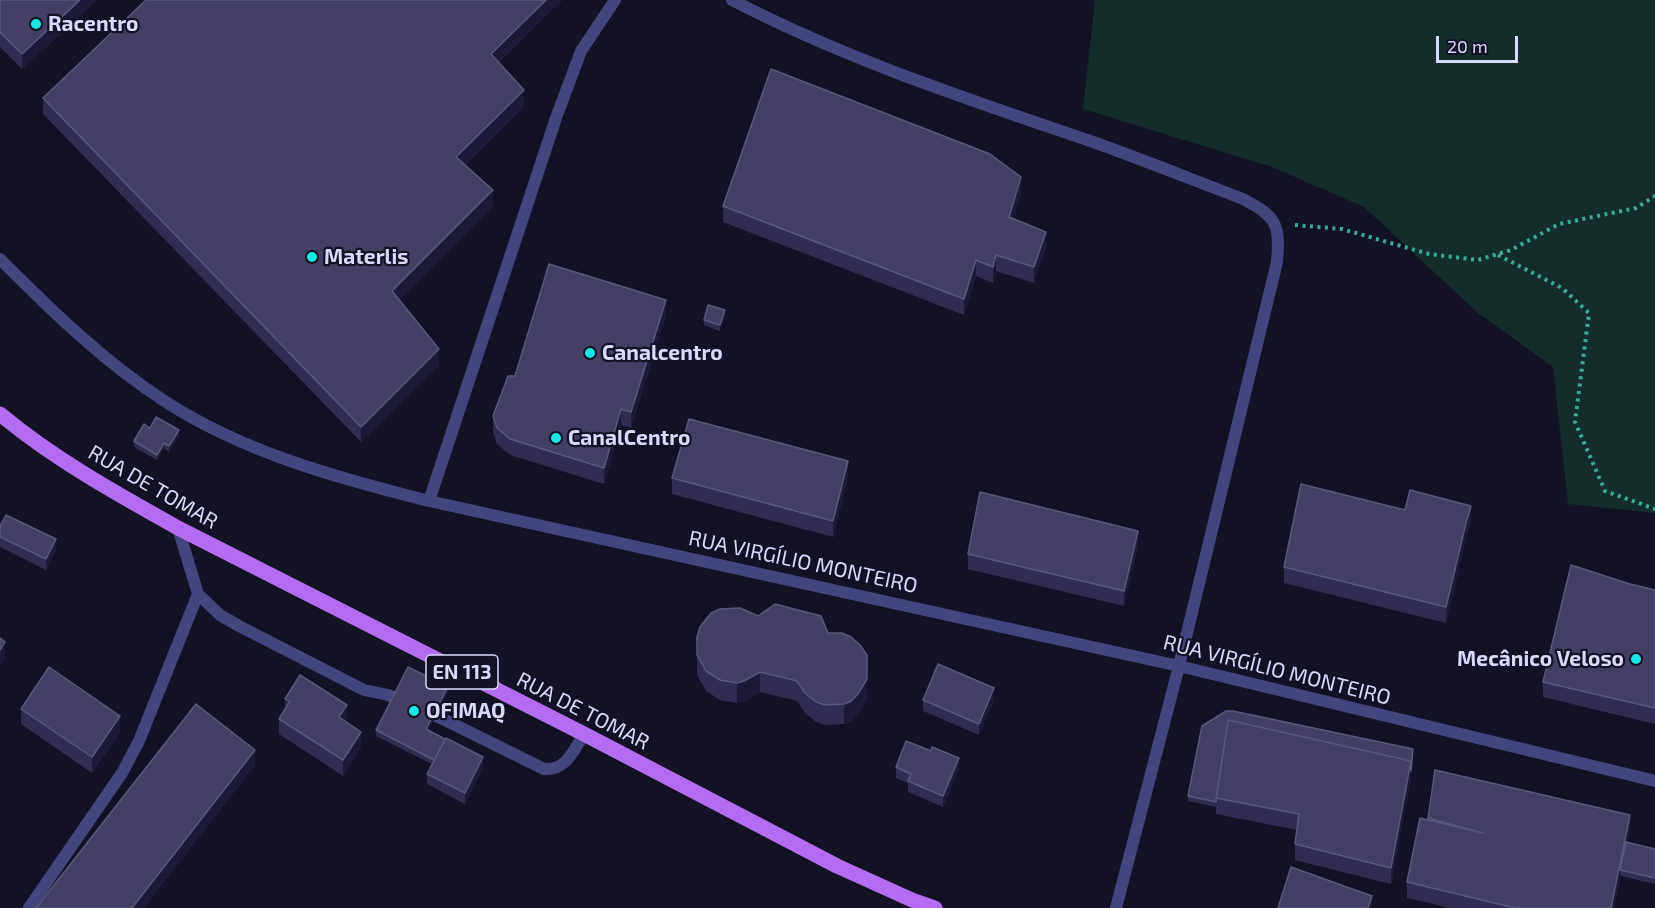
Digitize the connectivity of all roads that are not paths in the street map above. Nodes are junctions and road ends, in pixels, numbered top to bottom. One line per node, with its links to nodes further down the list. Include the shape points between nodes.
1 (615, 0): 5 (street, via 581,51 560,107)
2 (732, 0): 8 (street, via 786,28 909,78 1243,199 1263,209 1275,223 1279,241 1277,262)
3 (0, 259): 5 (street, RUA VIRGÍLIO MONTEIRO, via 77,335 166,402 201,422 341,479)
4 (0, 414): 6 (main road, RUA DE TOMAR / EN 113, via 114,492)
5 (429, 501): 8 (street, RUA VIRGÍLIO MONTEIRO)
6 (178, 528): 7 (street); 9 (main road, RUA DE TOMAR / EN 113)
7 (198, 594): 9 (street, via 220,615 239,626 364,690 447,721 544,769 566,763); 12 (street, via 139,741 122,773)
8 (1179, 666): 10 (street, RUA VIRGÍLIO MONTEIRO); 14 (street)
9 (584, 734): 11 (main road, RUA DE TOMAR / EN 113)
10 (1655, 782)
11 (911, 904): 13 (main road, RUA DE TOMAR / EN 113)
12 (29, 908)
13 (935, 908)
14 (1116, 908)

